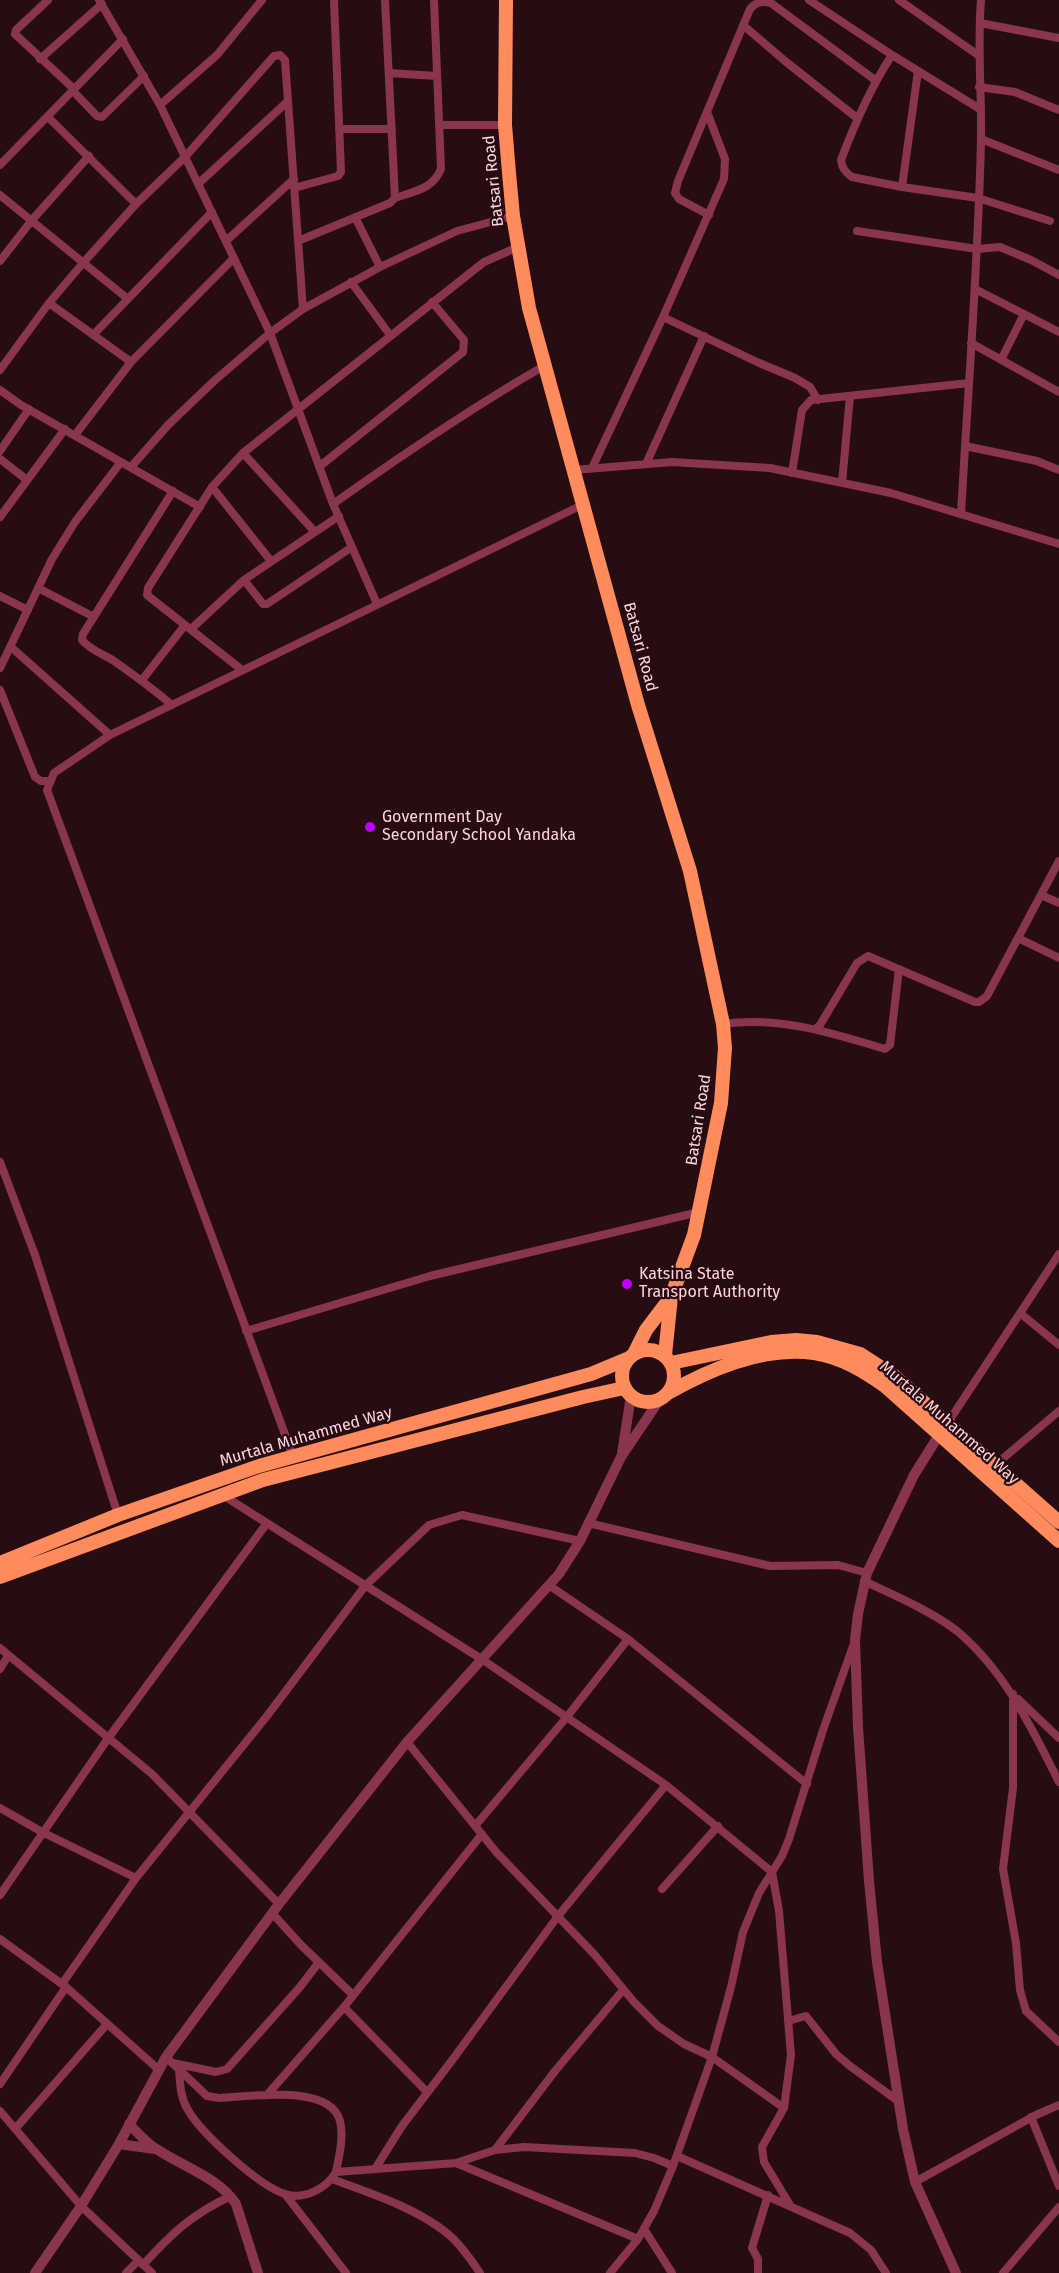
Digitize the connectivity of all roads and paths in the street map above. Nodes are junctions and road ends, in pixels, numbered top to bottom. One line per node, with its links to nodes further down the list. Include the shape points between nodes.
1 (48, 0): 17 (street, via 15,34)
2 (262, 0): 26 (street, via 217,55)
3 (334, 0): 34 (street)
4 (385, 0): 19 (street)
5 (434, 0): 21 (street)
6 (506, 0): 33 (main road, Batsari Road)
7 (809, 0): 16 (street)
8 (101, 1): 14 (street); 17 (street)
9 (902, 1): 15 (street)
10 (979, 1): 11 (street)
11 (980, 23): 13 (street); 15 (street)
12 (743, 25): 22 (street, via 754,3 771,3); 29 (street); 31 (street)
13 (1059, 38)
14 (123, 39): 20 (street); 24 (street)
15 (978, 55): 23 (street)
16 (892, 56): 18 (street); 22 (street)
17 (40, 59): 24 (street)
18 (918, 71): 27 (street); 43 (street)
19 (389, 73): 21 (street); 35 (street)
20 (144, 76): 24 (street, via 102,117); 26 (street)
21 (437, 76): 32 (street)
22 (875, 80): 31 (street)
23 (979, 87): 27 (street); 28 (street, via 1015,92)
24 (74, 90): 30 (street)
25 (287, 102): 38 (street, via 285,60 274,56); 41 (street); 42 (street)
26 (160, 105): 38 (street)
27 (980, 109): 36 (street)
28 (1059, 110)
29 (707, 112): 49 (street, via 725,159 724,179); 49 (street, via 675,193)
30 (48, 117): 37 (street); 39 (street)
31 (857, 118): 43 (street, via 842,166 852,177)
32 (439, 125): 33 (street); 45 (street, via 441,169 436,180)
33 (505, 125): 50 (main road, Batsari Road)
34 (339, 129): 35 (street); 41 (street, via 340,174)
35 (392, 129): 45 (street)
36 (981, 140): 40 (street); 46 (street)
37 (89, 156): 47 (street); 52 (street)
38 (185, 157): 42 (street); 47 (street)
39 (0, 165)
40 (1059, 170)
41 (294, 183): 55 (street); 56 (street)
42 (198, 184): 48 (street)
43 (902, 187): 46 (street)
44 (0, 195): 52 (street)
45 (395, 198): 51 (street)
46 (978, 198): 53 (street); 58 (street)
47 (136, 204): 61 (street)
48 (212, 212): 55 (street); 66 (street)
49 (708, 215): 71 (street)
50 (513, 216): 57 (main road, Batsari Road); 62 (street, via 457,231)
51 (355, 217): 56 (street); 62 (street)
52 (32, 220): 60 (street); 61 (street)
53 (1050, 221)
54 (857, 231): 58 (street)
55 (226, 241): 59 (street)
56 (298, 241): 69 (street)
57 (518, 247): 68 (street, via 484,262); 80 (main road, Batsari Road)
58 (977, 249): 63 (street, via 1000,247); 65 (street)
59 (234, 258): 73 (street); 79 (street)
60 (0, 261)
61 (83, 263): 66 (street); 67 (street)
62 (380, 267): 64 (street)
63 (1059, 276)
64 (351, 282): 69 (street); 75 (street)
65 (975, 289): 70 (street); 77 (street)
66 (128, 299): 74 (street)
67 (48, 303): 74 (street); 81 (street)
68 (432, 303): 75 (street); 97 (street, via 464,340 463,352)
69 (303, 309): 73 (street)
70 (1024, 314): 72 (street); 78 (street)
71 (663, 317): 76 (street); 99 (street)
72 (1059, 332)
73 (270, 333): 88 (street); 98 (street, via 168,425)
74 (93, 335): 79 (street)
75 (390, 335): 88 (street)
76 (704, 336): 86 (street, via 795,378 810,387); 96 (street)
77 (971, 343): 78 (street); 82 (street)
78 (1001, 360): 84 (street)
79 (131, 362): 90 (street)
80 (544, 366): 100 (main road, Batsari Road); 107 (street, via 487,398)
81 (0, 370)
82 (969, 383): 85 (street); 91 (street)
83 (0, 390): 87 (street)
84 (1059, 392)
85 (850, 396): 86 (street); 104 (street)
86 (818, 400): 102 (street, via 811,400 802,410)
87 (29, 409): 89 (street); 92 (street)
88 (299, 410): 93 (street); 97 (street)
89 (65, 429): 90 (street); 103 (street)
90 (75, 435): 95 (street)
91 (965, 446): 101 (street, via 1036,461); 110 (street)
92 (0, 451)
93 (243, 453): 105 (street); 113 (street)
94 (0, 459): 103 (street)
95 (121, 462): 98 (street); 118 (street, via 75,522)
96 (646, 464): 99 (street); 102 (street, via 770,468)
97 (320, 466): 107 (street)
98 (131, 467): 106 (street)
99 (592, 468): 100 (street)
100 (574, 470): 108 (main road, Batsari Road)
101 (1059, 470)
102 (792, 473): 104 (street)
103 (27, 480): 112 (street)
104 (842, 483): 110 (street)
105 (212, 487): 109 (street); 116 (street)
106 (173, 491): 109 (street); 122 (street)
107 (333, 504): 111 (street)
108 (584, 504): 120 (street); 138 (main road, Batsari Road, via 638,705 690,871)
109 (200, 507): 123 (street, via 147,595)
110 (961, 514): 114 (street)
111 (339, 516): 113 (street); 115 (street)
112 (0, 517)
113 (314, 531): 116 (street)
114 (1058, 543)
115 (352, 547): 117 (street, via 267,604); 120 (street)
116 (271, 561): 117 (street)
117 (244, 580): 123 (street)
118 (38, 588): 121 (street); 122 (street)
119 (0, 596): 121 (street)
120 (377, 604): 126 (street)
121 (28, 610): 124 (street)
122 (94, 617): 127 (street, via 83,634 86,646)
123 (188, 627): 126 (street); 127 (street)
124 (11, 647): 125 (street); 130 (street)
125 (0, 668)
126 (242, 670): 129 (street)
127 (142, 680): 129 (street)
128 (0, 690): 131 (street, via 35,777)
129 (172, 705): 130 (street)
130 (110, 735): 131 (street, via 54,773)
131 (49, 781): 145 (street, via 47,790)
132 (1059, 861): 133 (street)
133 (1041, 895): 134 (street); 135 (street)
134 (1059, 903)
135 (1018, 938): 136 (street); 137 (street, via 987,996 979,1002)
136 (1059, 958)
137 (899, 969): 139 (street, via 864,957); 139 (street, via 888,1048)
138 (723, 1024): 139 (street, via 748,1021); 141 (main road, Batsari Road, via 722,1094)
139 (815, 1029)
140 (0, 1162): 157 (street, via 35,1255)
141 (699, 1212): 143 (main road, Batsari Road); 145 (street, via 430,1276)
142 (1059, 1254): 144 (street)
143 (671, 1297): 147 (main road); 148 (main road)
144 (1020, 1314): 146 (street); 152 (street)
145 (246, 1331): 153 (street)
146 (1059, 1345)
147 (631, 1356): 148 (main road, via 645,1349 656,1350); 149 (main road, via 622,1368 621,1378); 153 (main road, Murtala Muhammed Way, via 591,1374)
148 (668, 1359): 150 (main road, via 674,1373 673,1384); 152 (main road, via 771,1342 817,1342 860,1354 877,1364 894,1376)
149 (627, 1392): 150 (main road, via 640,1401 650,1402); 154 (street); 156 (main road, Murtala Muhammed Way, via 583,1396)
150 (664, 1396): 152 (main road, Murtala Muhammed Way, via 721,1366 794,1352 815,1353 854,1365); 154 (street)
151 (1059, 1411): 155 (street)
152 (943, 1429): 155 (main road); 162 (main road, Murtala Muhammed Way); 165 (street, via 914,1475)
153 (293, 1456): 157 (main road, Murtala Muhammed Way)
154 (621, 1457): 159 (street)
155 (994, 1466): 158 (main road)
156 (221, 1494): 160 (street); 164 (main road, Murtala Muhammed Way)
157 (118, 1515): 163 (main road, Murtala Muhammed Way)
158 (1059, 1522)
159 (588, 1523): 161 (street); 165 (street, via 770,1566 838,1565)
160 (267, 1524): 166 (street); 176 (street)
161 (580, 1541): 166 (street, via 462,1515 429,1525); 167 (street)
162 (1059, 1541)
163 (0, 1563)
164 (0, 1577)
165 (865, 1577): 169 (street); 174 (street, via 956,1630)
166 (365, 1586): 172 (street); 183 (street)
167 (550, 1586): 168 (street); 172 (street)
168 (628, 1639): 175 (street); 180 (street)
169 (855, 1640): 180 (street); 209 (street, via 869,1881)
170 (0, 1648): 171 (street)
171 (8, 1656): 173 (street); 176 (street)
172 (483, 1660): 175 (street); 178 (street)
173 (0, 1669)
174 (1013, 1694): 177 (street); 179 (street); 202 (street, via 1013,1788 1003,1869 1026,2011)
175 (566, 1718): 181 (street); 184 (street)
176 (109, 1737): 183 (street); 186 (street)
177 (1059, 1738)
178 (407, 1742): 184 (street); 192 (street)
179 (1059, 1782)
180 (807, 1784): 188 (street, via 789,1839)
181 (666, 1785): 185 (street); 193 (street)
182 (0, 1808): 186 (street)
183 (189, 1811): 189 (street); 192 (street)
184 (475, 1826): 187 (street)
185 (718, 1826): 188 (street); 190 (street)
186 (42, 1832): 189 (street); 191 (street)
187 (482, 1834): 193 (street); 198 (street)
188 (772, 1872): 200 (street); 203 (street, via 743,1932)
189 (136, 1878): 196 (street)
190 (662, 1888)
191 (0, 1894)
192 (275, 1908): 195 (street); 204 (street)
193 (558, 1916): 197 (street); 207 (street)
194 (0, 1939): 196 (street)
195 (319, 1962): 198 (street); 204 (street, via 227,2068 216,2072)
196 (64, 1985): 201 (street); 206 (street)
197 (623, 1990): 203 (street, via 658,2026); 218 (street)
198 (354, 1995): 199 (street)
199 (344, 2007): 207 (street); 208 (street)
200 (788, 2021): 209 (street, via 806,2016 843,2060); 211 (street, via 790,2055)
201 (107, 2024): 205 (street); 215 (street)
202 (1059, 2042)
203 (712, 2057): 211 (street); 219 (street)
204 (173, 2063): 205 (street); 208 (street, via 207,2096); 226 (street, via 181,2095 201,2127 268,2186)
205 (158, 2069): 214 (street)
206 (0, 2084)
207 (427, 2092): 222 (street)
208 (267, 2095): 223 (street, via 295,2095 331,2108 339,2120 340,2152)
209 (898, 2101): 224 (street)
210 (1059, 2105): 213 (street)
211 (784, 2108): 229 (street, via 762,2146 764,2162)
212 (0, 2111): 215 (street)
213 (1031, 2117): 224 (street); 225 (street)
214 (129, 2124): 216 (street); 217 (street)
215 (15, 2129): 230 (street)
216 (119, 2144): 217 (street); 230 (street)
217 (155, 2149): 228 (street)
218 (495, 2150): 220 (street); 221 (street, via 610,2150)
219 (677, 2156): 221 (street); 227 (street)
220 (456, 2163): 222 (street); 233 (street)
221 (674, 2166): 232 (street)
222 (375, 2169): 223 (street)
223 (334, 2176): 226 (street, via 319,2190 302,2197); 240 (street, via 444,2230)
224 (915, 2182): 245 (street)
225 (1059, 2186)
226 (285, 2194): 239 (street)
227 (768, 2195): 229 (street); 243 (street, via 752,2248 758,2259)
228 (231, 2196): 234 (street, via 204,2208); 238 (street)
229 (790, 2205): 244 (street, via 850,2233 871,2250)
230 (81, 2206): 234 (street); 235 (street)
231 (1059, 2207): 246 (street)
232 (644, 2229): 233 (street); 242 (street)
233 (638, 2239): 241 (street)
234 (140, 2263): 236 (street); 237 (street)
235 (35, 2273)
236 (126, 2273)
237 (152, 2273)
238 (258, 2273)
239 (346, 2273)
240 (480, 2273)
241 (610, 2273)
242 (672, 2273)
243 (758, 2273)
244 (886, 2273)
245 (956, 2273)
246 (1003, 2273)

